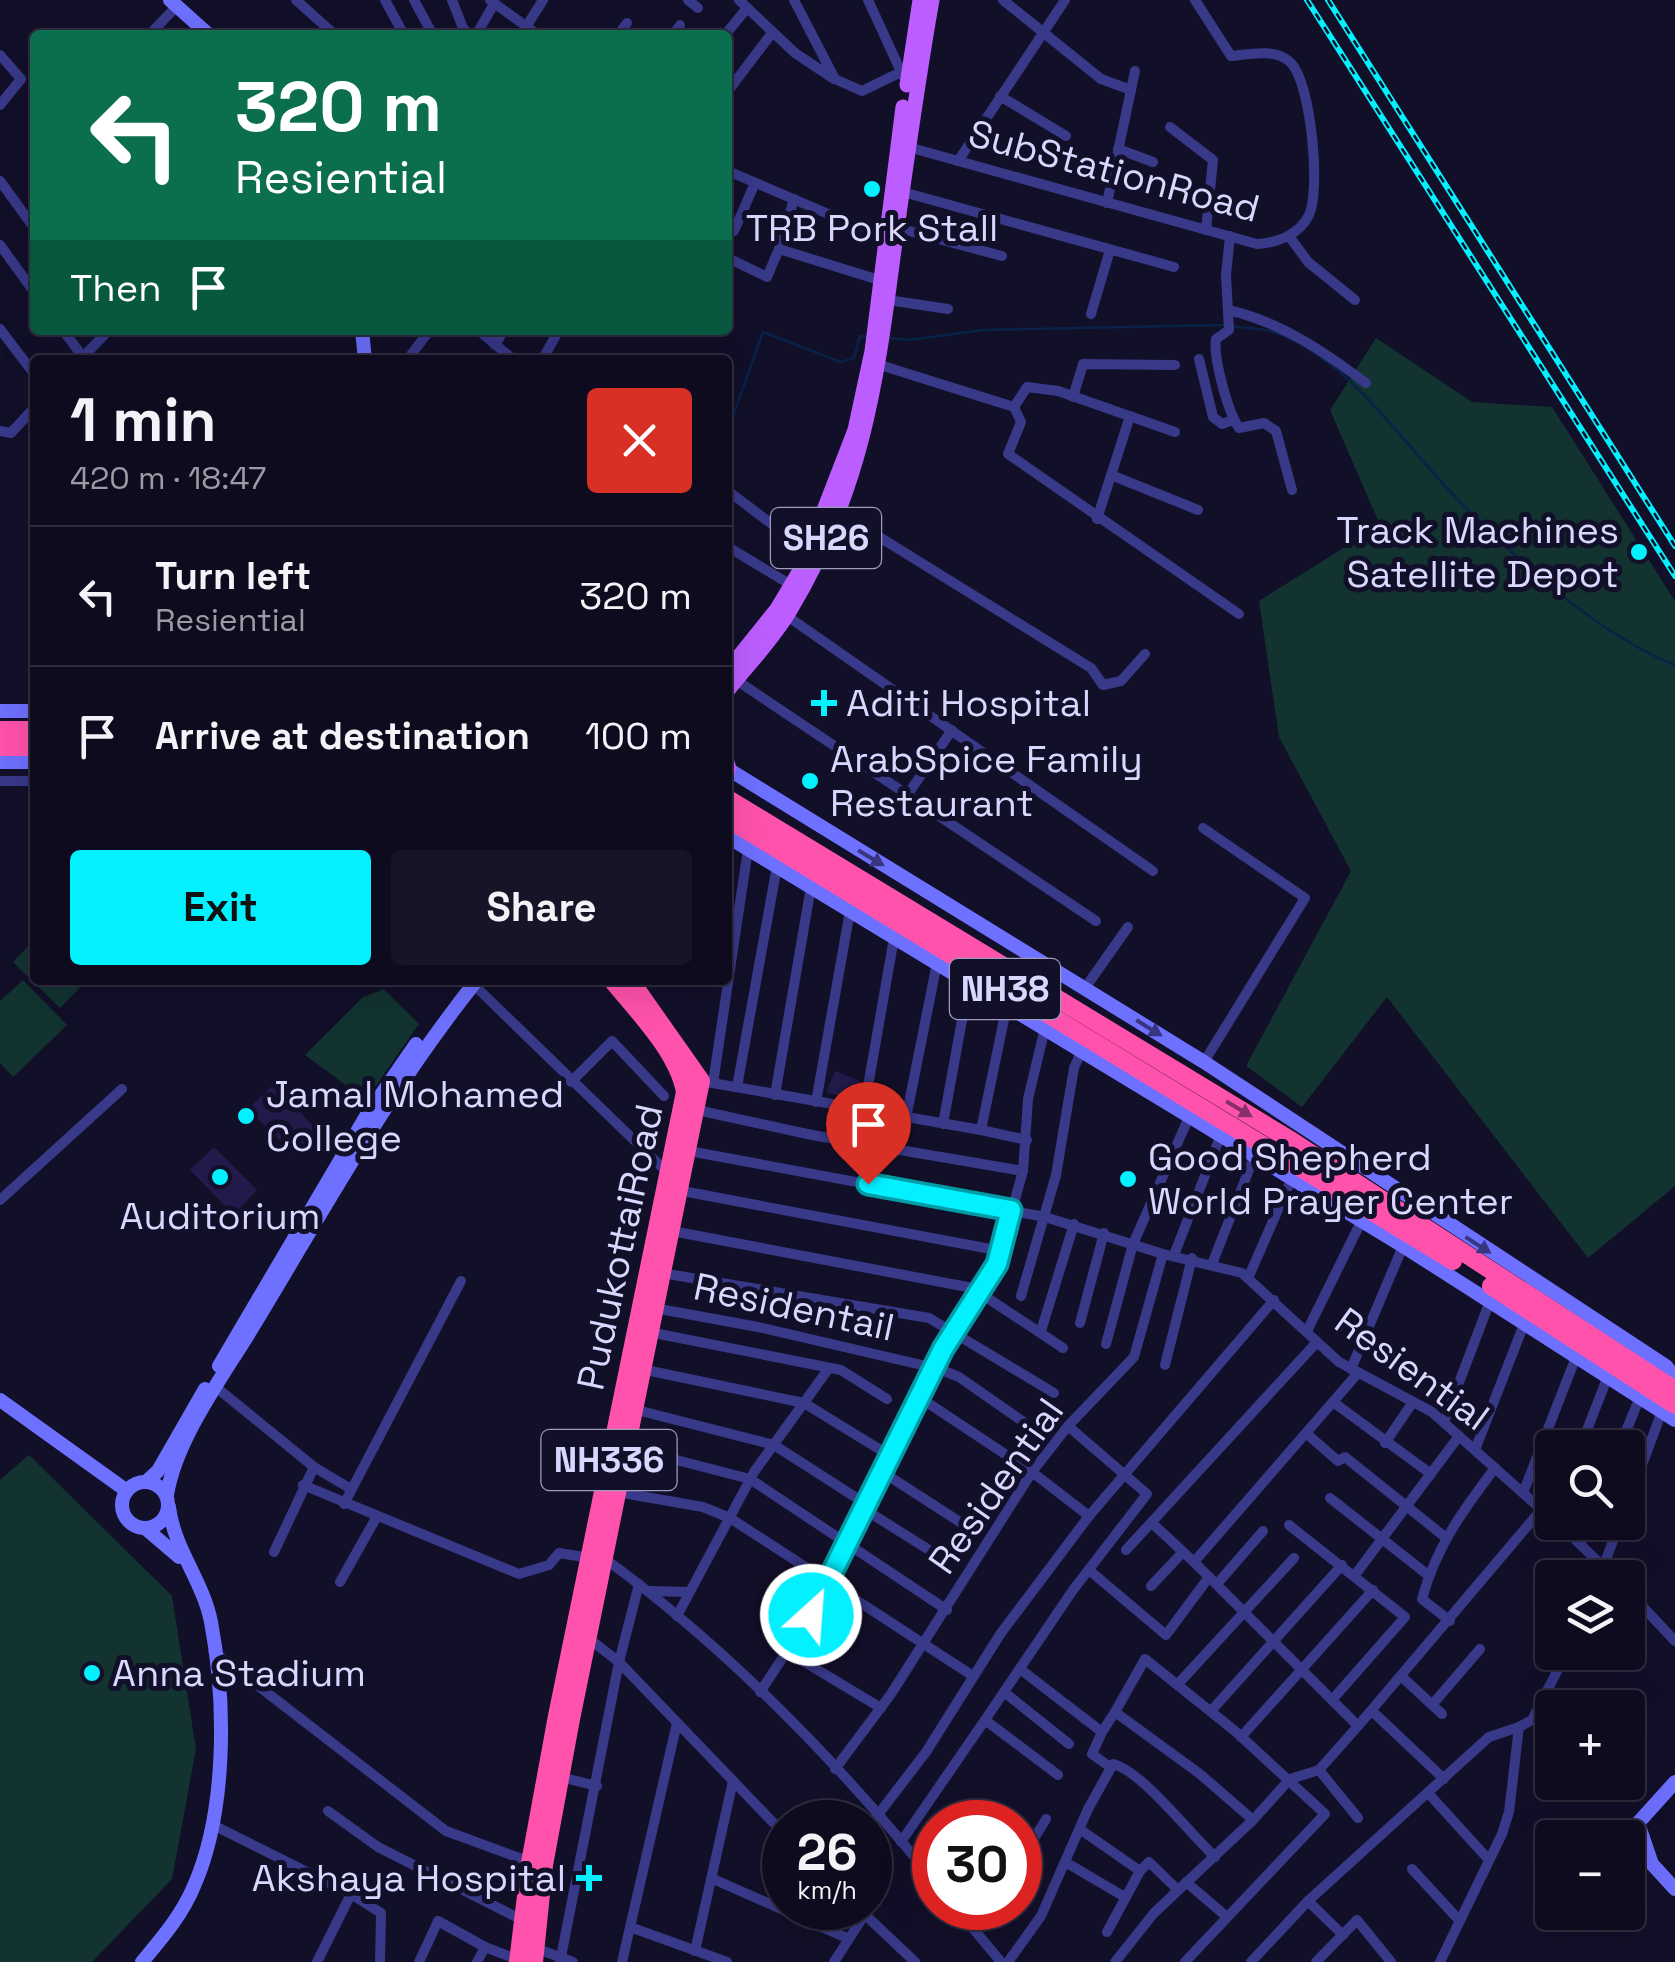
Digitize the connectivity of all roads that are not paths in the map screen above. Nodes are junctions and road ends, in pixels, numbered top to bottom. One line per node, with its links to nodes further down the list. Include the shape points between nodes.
1 (296, 0): 21 (street)
2 (386, 0): 22 (street)
3 (414, 0): 23 (street)
4 (452, 0): 24 (street)
5 (543, 0): 27 (street)
6 (688, 0): 17 (street)
7 (794, 0): 35 (street)
8 (868, 0): 34 (street)
9 (920, 0): 34 (main road, SH26)
10 (932, 0): 34 (main road, SH26)
11 (1003, 0): 30 (street)
12 (1065, 0): 30 (street)
13 (1194, 0): 57 (street, SubStationRoad, via 1231,56 1270,53 1298,75 1306,95 1313,193 1309,216)
14 (492, 2): 25 (street); 26 (street)
15 (174, 3): 19 (street); 20 (street)
16 (743, 4): 29 (street); 31 (street)
17 (698, 8)
18 (627, 23): 28 (street)
19 (154, 30)
20 (204, 30)
21 (329, 30)
22 (401, 30)
23 (430, 30)
24 (465, 30)
25 (476, 30)
26 (523, 30)
27 (525, 30)
28 (622, 30)
29 (728, 30)
30 (1044, 30): 37 (street, via 1101,79); 38 (street)
31 (772, 33): 35 (street); 36 (street)
32 (0, 55): 39 (street, via 22,79)
33 (1135, 72): 37 (street)
34 (908, 78): 35 (street, via 862,91); 42 (main road, SH26); 55 (main road, SH26)
35 (835, 79)
36 (732, 86)
37 (1130, 90): 43 (street)
38 (1000, 96): 41 (street); 44 (street)
39 (0, 105)
40 (1170, 127): 53 (street, via 1213,160)
41 (1066, 136)
42 (908, 147): 44 (street, SubStationRoad); 49 (main road, SH26)
43 (1118, 150): 45 (street); 51 (street)
44 (958, 160): 51 (street, SubStationRoad)
45 (1153, 162)
46 (732, 173): 48 (street)
47 (0, 181): 52 (street)
48 (755, 182): 50 (street); 54 (street)
49 (903, 192): 55 (main road, SH26); 60 (street)
50 (794, 199): 55 (street); 59 (street)
51 (1107, 203): 53 (street, SubStationRoad)
52 (30, 222)
53 (1206, 230): 56 (street, SubStationRoad)
54 (734, 231)
55 (892, 231): 61 (street); 64 (main road, SH26); 67 (main road, SH26)
56 (1230, 236): 57 (street, SubStationRoad, via 1257,244); 70 (street)
57 (1289, 236): 66 (street, via 1308,262)
58 (0, 245): 65 (street)
59 (779, 250): 62 (street, via 766,277); 64 (street)
60 (1110, 250): 63 (street); 69 (street)
61 (1002, 256)
62 (732, 260)
63 (1174, 267)
64 (880, 280): 67 (main road, SH26)
65 (30, 286)
66 (1355, 300)
67 (882, 304): 68 (street); 76 (main road, SH26)
68 (948, 309)
69 (1091, 314)
70 (1229, 314): 80 (street, via 1260,317 1285,329); 85 (street, via 1229,330 1215,346)
71 (0, 329): 79 (street)
72 (104, 335): 74 (street)
73 (426, 335): 75 (street)
74 (85, 355)
75 (411, 355)
76 (876, 359): 82 (street); 92 (main road, SH26, via 866,433); 94 (main road, SH26)
77 (1199, 359): 85 (street, via 1214,417 1222,424)
78 (1175, 365): 81 (street, via 1083,364)
79 (30, 368)
80 (1366, 383)
81 (1074, 396): 82 (street, via 1027,387); 84 (street)
82 (1014, 407): 93 (street, via 1021,422 1008,454)
83 (30, 412): 86 (street, via 11,433)
84 (1130, 416): 87 (street); 88 (street)
85 (1234, 420): 89 (street, via 1239,428 1264,423 1276,430)
86 (0, 430)
87 (1175, 432)
88 (1111, 475): 91 (street); 93 (street)
89 (1292, 490)
90 (732, 494): 94 (street)
91 (1198, 510)
92 (839, 512): 96 (main road, SH26); 99 (street, via 1091,668 1102,685 1121,681)
93 (1097, 519): 97 (street)
94 (812, 545): 96 (main road, SH26)
95 (732, 548): 96 (street)
96 (796, 588): 98 (main road, SH26); 100 (main road, SH26)
97 (1240, 614)
98 (787, 616): 101 (main road, SH26); 107 (street)
99 (1146, 654)
100 (732, 676)
101 (732, 677)
102 (732, 680): 115 (street)
103 (0, 711): 104 (street)
104 (30, 711)
105 (0, 730): 106 (highway)
106 (30, 730)
107 (952, 730): 115 (street); 122 (street)
108 (0, 747): 109 (highway)
109 (30, 747)
110 (0, 762): 111 (street)
111 (30, 762)
112 (732, 771): 136 (street, one-way to 136)
113 (30, 781): 114 (street)
114 (0, 782)
115 (908, 794): 125 (street)
116 (732, 808): 201 (highway, NH38, one-way to 201, via 1292,1141)
117 (732, 808): 211 (highway, NH38, via 1434,1249)
118 (1202, 828): 140 (street, via 1305,898)
119 (732, 839): 120 (street)
120 (748, 849): 121 (street); 128 (street)
121 (777, 866): 123 (street); 143 (street)
122 (1153, 872)
123 (811, 887): 124 (street); 146 (street)
124 (850, 912): 127 (street); 147 (street)
125 (1096, 921)
126 (1128, 927): 136 (street)
127 (894, 938): 129 (street); 148 (street)
128 (732, 940)
129 (937, 964): 130 (street); 151 (street)
130 (969, 982): 137 (street); 152 (street)
131 (469, 985): 178 (street)
132 (476, 985): 141 (street)
133 (616, 985): 160 (highway, PudukottaiRoad / NH336, via 683,1077)
134 (634, 985): 142 (highway)
135 (724, 985): 142 (street)
136 (1085, 988): 140 (street, one-way to 140)
137 (1007, 1005): 138 (street); 153 (street)
138 (1045, 1028): 139 (street); 155 (street, via 1028,1099)
139 (1082, 1050): 150 (street); 163 (street)
140 (1204, 1062): 198 (street, one-way to 198)
141 (571, 1082): 145 (street, via 612,1040); 160 (street)
142 (707, 1082): 143 (street); 149 (highway, NH336)
143 (737, 1088): 146 (street)
144 (122, 1090): 161 (street)
145 (664, 1096)
146 (775, 1096): 147 (street)
147 (816, 1102): 148 (street)
148 (864, 1109): 151 (street)
149 (697, 1110): 156 (highway, NH336); 158 (street)
150 (1189, 1117): 154 (street); 168 (street)
151 (906, 1118): 152 (street)
152 (943, 1124): 153 (street)
153 (982, 1130): 155 (street)
154 (1220, 1136): 157 (street); 171 (street)
155 (1027, 1140): 158 (street)
156 (689, 1151): 160 (highway, NH336); 162 (street, Resiential)
157 (1254, 1157): 159 (street); 173 (street)
158 (1022, 1171): 162 (street)
159 (1291, 1180): 164 (street); 175 (street)
160 (672, 1185): 166 (highway, NH336); 170 (street); 262 (highway, PudukottaiRoad / NH336)
161 (0, 1200)
162 (1011, 1210): 163 (street, Resiential); 170 (street)
163 (1045, 1217): 165 (street, Resiential); 179 (street)
164 (1362, 1222): 169 (street); 187 (street)
165 (1074, 1224): 167 (street, Resiential); 186 (street)
166 (672, 1231): 174 (highway, NH336); 177 (street, Residentail)
167 (1104, 1233): 168 (street, Resiential); 183 (street)
168 (1134, 1244): 171 (street, Resiential); 190 (street)
169 (1403, 1246): 181 (street); 197 (street)
170 (1000, 1251): 177 (street)
171 (1168, 1254): 172 (street, Resiential); 214 (street, Residential, via 1134,1357)
172 (1192, 1258): 173 (street, Resiential); 193 (street)
173 (1212, 1264): 175 (street, Resiential)
174 (662, 1273): 182 (highway, NH336); 185 (street, via 929,1318)
175 (1249, 1276): 180 (street, Resiential)
176 (461, 1281): 234 (street)
177 (978, 1290): 185 (street); 186 (street)
178 (268, 1292): 200 (street); 232 (street)
179 (1021, 1296)
180 (1274, 1300): 187 (street, Resiential); 229 (street)
181 (1490, 1301): 184 (street); 212 (street)
182 (654, 1308): 188 (highway, NH336); 195 (street, Residentail)
183 (1080, 1323)
184 (1524, 1324): 192 (street); 222 (street)
185 (953, 1330): 195 (street); 202 (street)
186 (1041, 1331): 191 (street)
187 (1308, 1331): 189 (street, Resiential)
188 (649, 1332): 194 (street); 196 (highway, NH336)
189 (1317, 1342): 197 (street, Resiential); 247 (street)
190 (1106, 1344)
191 (1063, 1348)
192 (1576, 1356): 199 (street); 237 (street)
193 (1164, 1366)
194 (829, 1368): 206 (street); 209 (street)
195 (933, 1368): 203 (street); 213 (street, Residentail, via 958,1377)
196 (641, 1370): 209 (street); 210 (highway, NH336)
197 (1354, 1371): 207 (street); 208 (street, Resiential)
198 (1672, 1372)
199 (1608, 1376): 204 (street); 215 (street)
200 (217, 1388): 224 (street); 239 (street, via 177,1458)
201 (1675, 1390)
202 (1054, 1394)
203 (920, 1397): 223 (street); 228 (street)
204 (1640, 1397): 211 (street); 216 (street)
205 (0, 1400): 235 (street)
206 (886, 1400)
207 (1334, 1402): 217 (street); 219 (street)
208 (1412, 1402): 212 (street, Resiential); 219 (street)
209 (804, 1403): 220 (street); 223 (street)
210 (633, 1410): 220 (street); 221 (highway, NH336)
211 (1671, 1412): 225 (street)
212 (1444, 1422): 218 (street, Resiential)
213 (1025, 1423)
214 (1068, 1426): 228 (street, Residential); 229 (street)
215 (1587, 1430)
216 (1626, 1430)
217 (1308, 1434): 243 (street); 266 (street)
218 (1459, 1436): 222 (street, Resiential); 230 (street)
219 (1386, 1443): 230 (street)
220 (774, 1444): 231 (street); 242 (street)
221 (626, 1447): 231 (street, Residential); 236 (highway, NH336)
222 (1474, 1450): 226 (street, Resiential)
223 (892, 1457): 227 (street)
224 (314, 1467): 233 (street); 234 (street)
225 (1645, 1467)
226 (1495, 1468): 237 (street, Resiential); 253 (street)
227 (884, 1472): 242 (street); 249 (street)
228 (1032, 1472): 244 (street); 281 (street, Residential)
229 (1123, 1473): 244 (street); 269 (street, via 1148,1494)
230 (1431, 1474): 243 (street)
231 (750, 1480): 246 (street); 257 (street, Residential)
232 (147, 1481): 235 (street); 239 (street)
233 (303, 1485): 241 (street); 260 (street)
234 (351, 1488): 241 (street)
235 (127, 1490): 250 (street, via 125,1516)
236 (617, 1492): 246 (street); 262 (highway, NH336)
237 (1523, 1493): 240 (street, Resiential)
238 (1330, 1498): 254 (street)
239 (168, 1501): 250 (street, via 165,1518); 267 (street, via 172,1534)
240 (1535, 1503)
241 (344, 1504): 245 (street)
242 (865, 1506): 257 (street); 264 (street)
243 (1407, 1506): 253 (street); 254 (street)
244 (1088, 1516): 297 (street)
245 (376, 1518): 262 (street, via 519,1574 549,1565 559,1553); 273 (street)
246 (730, 1518): 274 (street); 278 (street)
247 (1152, 1523): 259 (street); 261 (street)
248 (1289, 1525): 268 (street)
249 (966, 1526)
250 (145, 1528): 267 (street)
251 (1263, 1531): 272 (street)
252 (1535, 1533): 285 (street)
253 (1445, 1537): 271 (street)
254 (1382, 1540): 270 (street); 271 (street)
255 (1576, 1540): 258 (street, Resiential)
256 (1582, 1540): 258 (street)
257 (848, 1542): 274 (street); 281 (street, Residential)
258 (1580, 1544): 265 (street, Resiential)
259 (1126, 1550)
260 (274, 1552)
261 (1183, 1552): 266 (street); 275 (street)
262 (595, 1556): 276 (street); 286 (highway, NH336); 343 (highway, PudukottaiRoad / NH336)
263 (1294, 1558): 282 (street)
264 (945, 1560)
265 (1592, 1560)
266 (1194, 1562): 272 (street)
267 (186, 1564): 291 (street, via 210,1620)
268 (1342, 1565): 270 (street); 287 (street)
269 (1089, 1570): 272 (street, via 1166,1635); 294 (street)
270 (1355, 1575): 277 (street)
271 (1428, 1575): 279 (street)
272 (1213, 1581): 282 (street)
273 (340, 1582)
274 (828, 1582): 289 (street); 292 (street)
275 (1151, 1586)
276 (643, 1588): 278 (street); 283 (street); 293 (street)
277 (1373, 1590): 284 (street); 295 (street)
278 (690, 1592): 283 (street)
279 (1422, 1599): 284 (street); 285 (street)
280 (1645, 1609): 288 (street)
281 (947, 1610): 289 (street)
282 (1244, 1611): 287 (street); 299 (street)
283 (676, 1616): 300 (street)
284 (1405, 1617): 302 (street)
285 (1450, 1621): 298 (street)
286 (588, 1638): 293 (street); 320 (highway, NH336)
287 (1272, 1640): 295 (street); 305 (street)
288 (1675, 1640)
289 (924, 1644): 297 (street); 304 (street)
290 (1480, 1648): 303 (street)
291 (214, 1651): 334 (street, via 222,1746); 343 (street, via 446,1832)
292 (788, 1652): 300 (street); 304 (street)
293 (619, 1662): 310 (street); 325 (street)
294 (1020, 1669): 301 (street); 313 (street)
295 (1301, 1669): 302 (street); 314 (street)
296 (1557, 1670): 312 (street, via 1532,1720)
297 (973, 1676): 328 (street)
298 (1401, 1676): 303 (street); 306 (street)
299 (1178, 1684): 305 (street); 307 (street, via 1145,1659)
300 (760, 1692): 317 (street)
301 (1004, 1692): 309 (street); 315 (street)
302 (1332, 1700): 311 (street)
303 (1432, 1705): 308 (street)
304 (880, 1708): 317 (street)
305 (1211, 1711): 314 (street)
306 (1372, 1711): 311 (street); 322 (street)
307 (1115, 1712): 313 (street); 333 (street)
308 (1442, 1714)
309 (985, 1720): 319 (street); 338 (street)
310 (676, 1722): 323 (street); 355 (street)
311 (1358, 1726): 318 (street)
312 (1519, 1727): 322 (street, via 1489,1736); 341 (street, via 1509,1812)
313 (1102, 1732): 316 (street, via 1092,1754)
314 (1242, 1737): 321 (street)
315 (1069, 1744)
316 (1110, 1767): 336 (street); 340 (street, via 1126,1770)
317 (834, 1768): 327 (street)
318 (1319, 1770): 321 (street); 331 (street)
319 (1058, 1775)
320 (560, 1777): 325 (street); 343 (highway, NH336)
321 (1290, 1779): 333 (street); 352 (street, via 1325,1814)
322 (1444, 1779): 326 (street)
323 (733, 1782): 330 (street); 346 (street)
324 (1675, 1782): 348 (street, via 1638,1822 1652,1864)
325 (597, 1786): 365 (street)
326 (1428, 1793): 341 (street); 351 (street)
327 (863, 1800)
328 (889, 1800)
329 (328, 1811): 354 (street, via 378,1847)
330 (762, 1812)
331 (1358, 1818)
332 (1046, 1819): 335 (street)
333 (1253, 1820): 340 (street)
334 (211, 1824): 349 (street); 367 (street, via 196,1883)
335 (1042, 1826)
336 (1081, 1830): 342 (street); 345 (street)
337 (892, 1833): 338 (street)
338 (900, 1842): 339 (street)
339 (912, 1856)
340 (1215, 1858): 347 (street)
341 (1489, 1860): 353 (street)
342 (1067, 1863): 350 (street); 377 (street)
343 (537, 1864): 354 (highway, PudukottaiRoad / NH336); 364 (highway, NH336)
344 (1412, 1869): 353 (street)
345 (1140, 1871): 347 (street, via 1149,1862); 350 (street)
346 (711, 1878): 361 (street); 363 (street)
347 (1182, 1886): 352 (street); 378 (street)
348 (1675, 1889)
349 (351, 1894): 368 (street); 369 (street, via 381,1912)
350 (1123, 1896): 359 (street)
351 (1308, 1902): 360 (street); 380 (street)
352 (1226, 1917): 379 (street)
353 (1458, 1919): 383 (street)
354 (522, 1920): 364 (highway, PudukottaiRoad / NH336)
355 (630, 1927): 363 (street); 373 (street)
356 (853, 1930): 361 (street)
357 (881, 1930): 376 (street)
358 (973, 1930): 366 (street)
359 (1107, 1932)
360 (1343, 1934): 381 (street); 382 (street, via 1357,1920)
361 (849, 1939): 375 (street)
362 (484, 1947): 364 (street); 370 (street, via 438,1921); 371 (street)
363 (695, 1950): 374 (street)
364 (526, 1958): 365 (street)
365 (560, 1959): 372 (street)
366 (995, 1960)
367 (142, 1962)
368 (317, 1962)
369 (380, 1962)
370 (419, 1962)
371 (477, 1962)
372 (573, 1962)
373 (622, 1962)
374 (727, 1962)
375 (834, 1962)
376 (914, 1962)
377 (1008, 1962)
378 (1115, 1962)
379 (1185, 1962)
380 (1250, 1962)
381 (1316, 1962)
382 (1390, 1962)
383 (1440, 1962)

